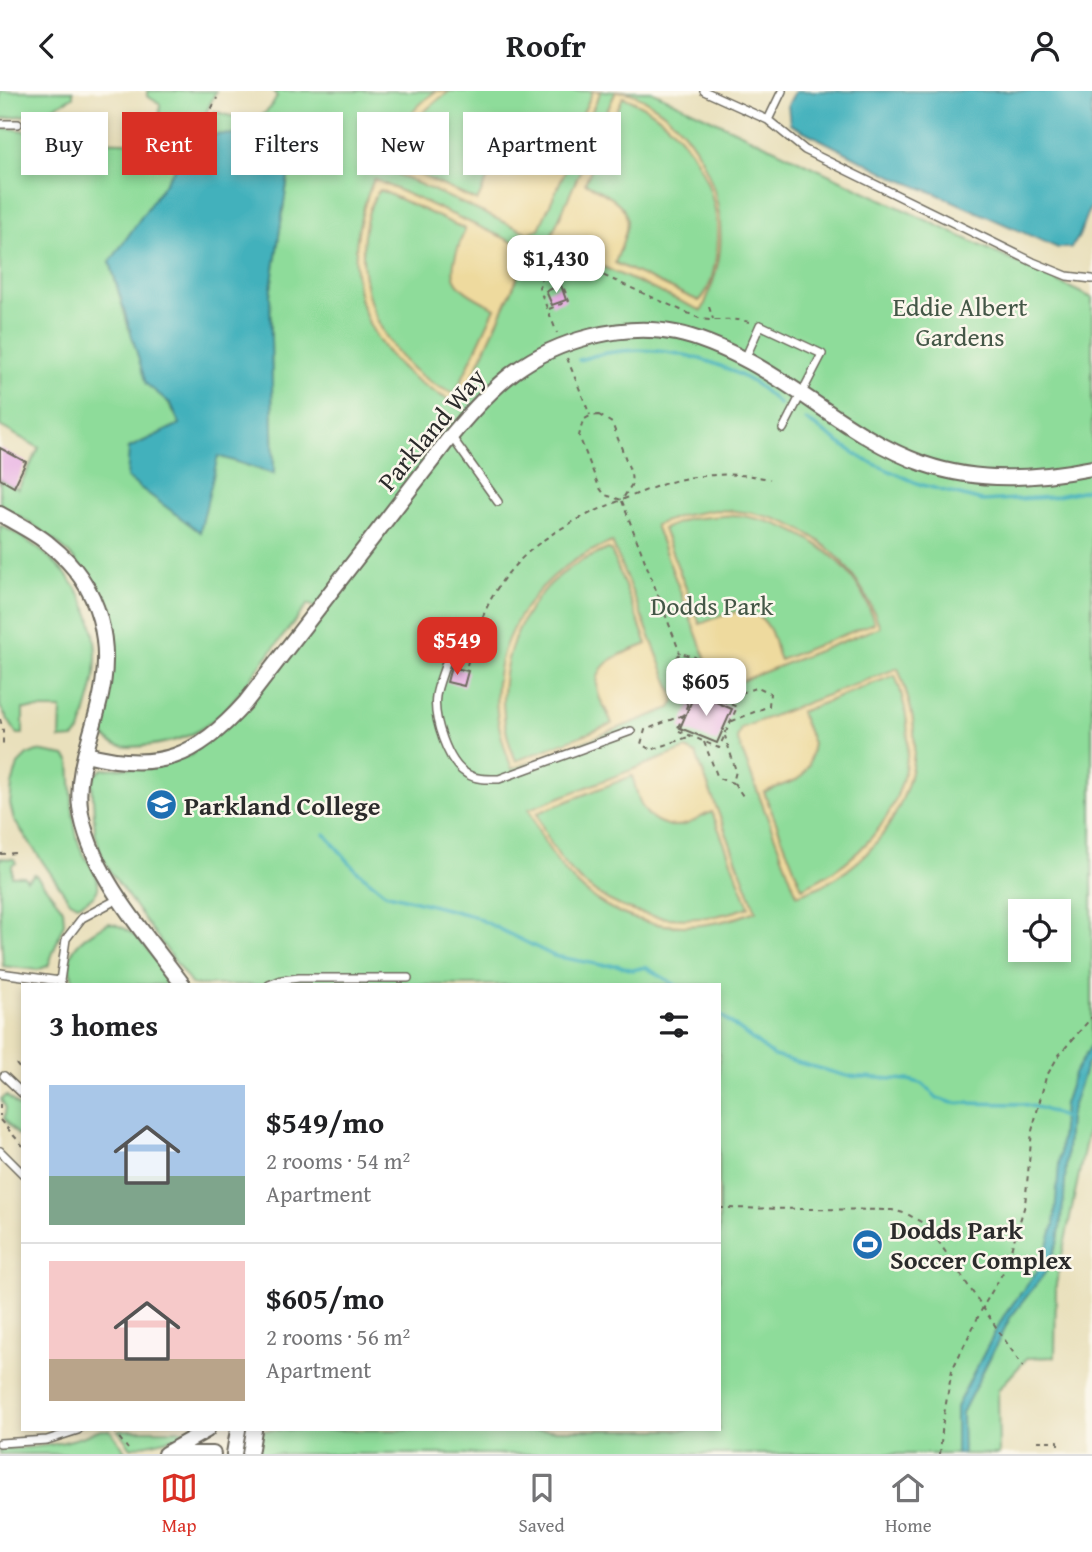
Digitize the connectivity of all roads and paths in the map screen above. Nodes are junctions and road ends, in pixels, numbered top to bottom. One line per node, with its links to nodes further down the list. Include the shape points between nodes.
1 (704, 91): 5 (lane)
2 (782, 91): 5 (lane)
3 (217, 98): 4 (path)
4 (210, 112)
5 (768, 120): 11 (lane, via 805,150 1033,262 1067,276)
6 (0, 124): 7 (lane)
7 (18, 124)
8 (534, 238): 9 (path)
9 (545, 267): 10 (path); 13 (path, via 539,288)
10 (555, 268): 13 (path, via 569,301); 14 (path, via 591,270 701,320)
11 (1092, 279)
12 (709, 307): 14 (path)
13 (548, 310): 16 (path)
14 (713, 320): 15 (path, via 729,318)
15 (760, 325): 18 (lane); 19 (lane, via 822,354)
16 (558, 334)
17 (564, 351): 20 (path)
18 (745, 359): 19 (street, Parkland Way); 22 (street, Parkland Way, via 673,332 597,336 551,351 515,371)
19 (802, 395): 21 (lane); 23 (street, Parkland Way, via 895,453 942,470 1004,478)
20 (590, 416): 25 (path, via 580,427 581,441 599,488); 25 (path, via 607,419 617,435 632,484)
21 (783, 429)
22 (451, 436): 26 (lane); 42 (street, Parkland Way, via 245,703 213,736 177,755 142,762)
23 (1092, 468)
24 (770, 479): 25 (path, via 745,474 695,477)
25 (622, 500): 28 (path); 30 (path, via 550,533 517,563 482,617)
26 (498, 502)
27 (0, 515): 42 (street, via 62,555 95,603 106,645 106,668)
28 (680, 653): 31 (path, via 695,657); 33 (path, via 672,665)
29 (447, 659): 37 (lane, via 436,696 436,717 457,765 466,774 499,779)
30 (467, 665)
31 (707, 695): 32 (path); 33 (path, via 694,689)
32 (721, 700): 36 (path, via 737,707); 36 (path, via 758,687 770,693 769,706)
33 (688, 705): 34 (path)
34 (683, 715): 39 (path, via 677,730); 39 (path, via 645,730 641,744 651,750)
35 (0, 719): 41 (path)
36 (730, 722): 38 (path)
37 (631, 731)
38 (725, 735): 40 (path, via 719,748); 43 (path, via 736,771)
39 (692, 736): 40 (path)
40 (704, 741): 43 (path, via 718,778)
41 (3, 745)
42 (86, 754): 47 (street, via 79,782 84,828 94,856)
43 (733, 783): 44 (path)
44 (745, 799)
45 (17, 853): 46 (path)
46 (0, 854)
47 (120, 898): 51 (lane, via 82,918 66,939); 52 (street)
48 (0, 973): 50 (lane)
49 (408, 978): 53 (lane, via 299,978)
50 (43, 982): 51 (lane)
51 (61, 983)
52 (182, 983)
53 (274, 983)
54 (1092, 1017): 66 (path, via 1046,1077 1029,1152 1025,1205 1010,1258)
55 (16, 1064): 56 (path)
56 (21, 1070)
57 (4, 1076): 58 (lane)
58 (21, 1092)
59 (0, 1104): 60 (path)
60 (0, 1116)
61 (0, 1121): 62 (path)
62 (21, 1144)
63 (0, 1151): 64 (lane)
64 (21, 1172)
65 (721, 1208): 66 (path, via 907,1213 928,1226)
66 (984, 1305): 67 (path); 82 (path, via 952,1370)
67 (1023, 1367)
68 (76, 1431): 74 (lane, via 47,1440)
69 (114, 1431): 76 (path)
70 (205, 1431): 77 (street)
71 (238, 1431): 80 (street)
72 (254, 1431): 81 (street)
73 (1037, 1441): 75 (path, via 1058,1441)
74 (0, 1443)
75 (1058, 1447)
76 (128, 1449)
77 (165, 1454)
78 (180, 1454): 79 (street)
79 (213, 1454)
80 (234, 1454)
81 (250, 1454)
82 (940, 1454)

